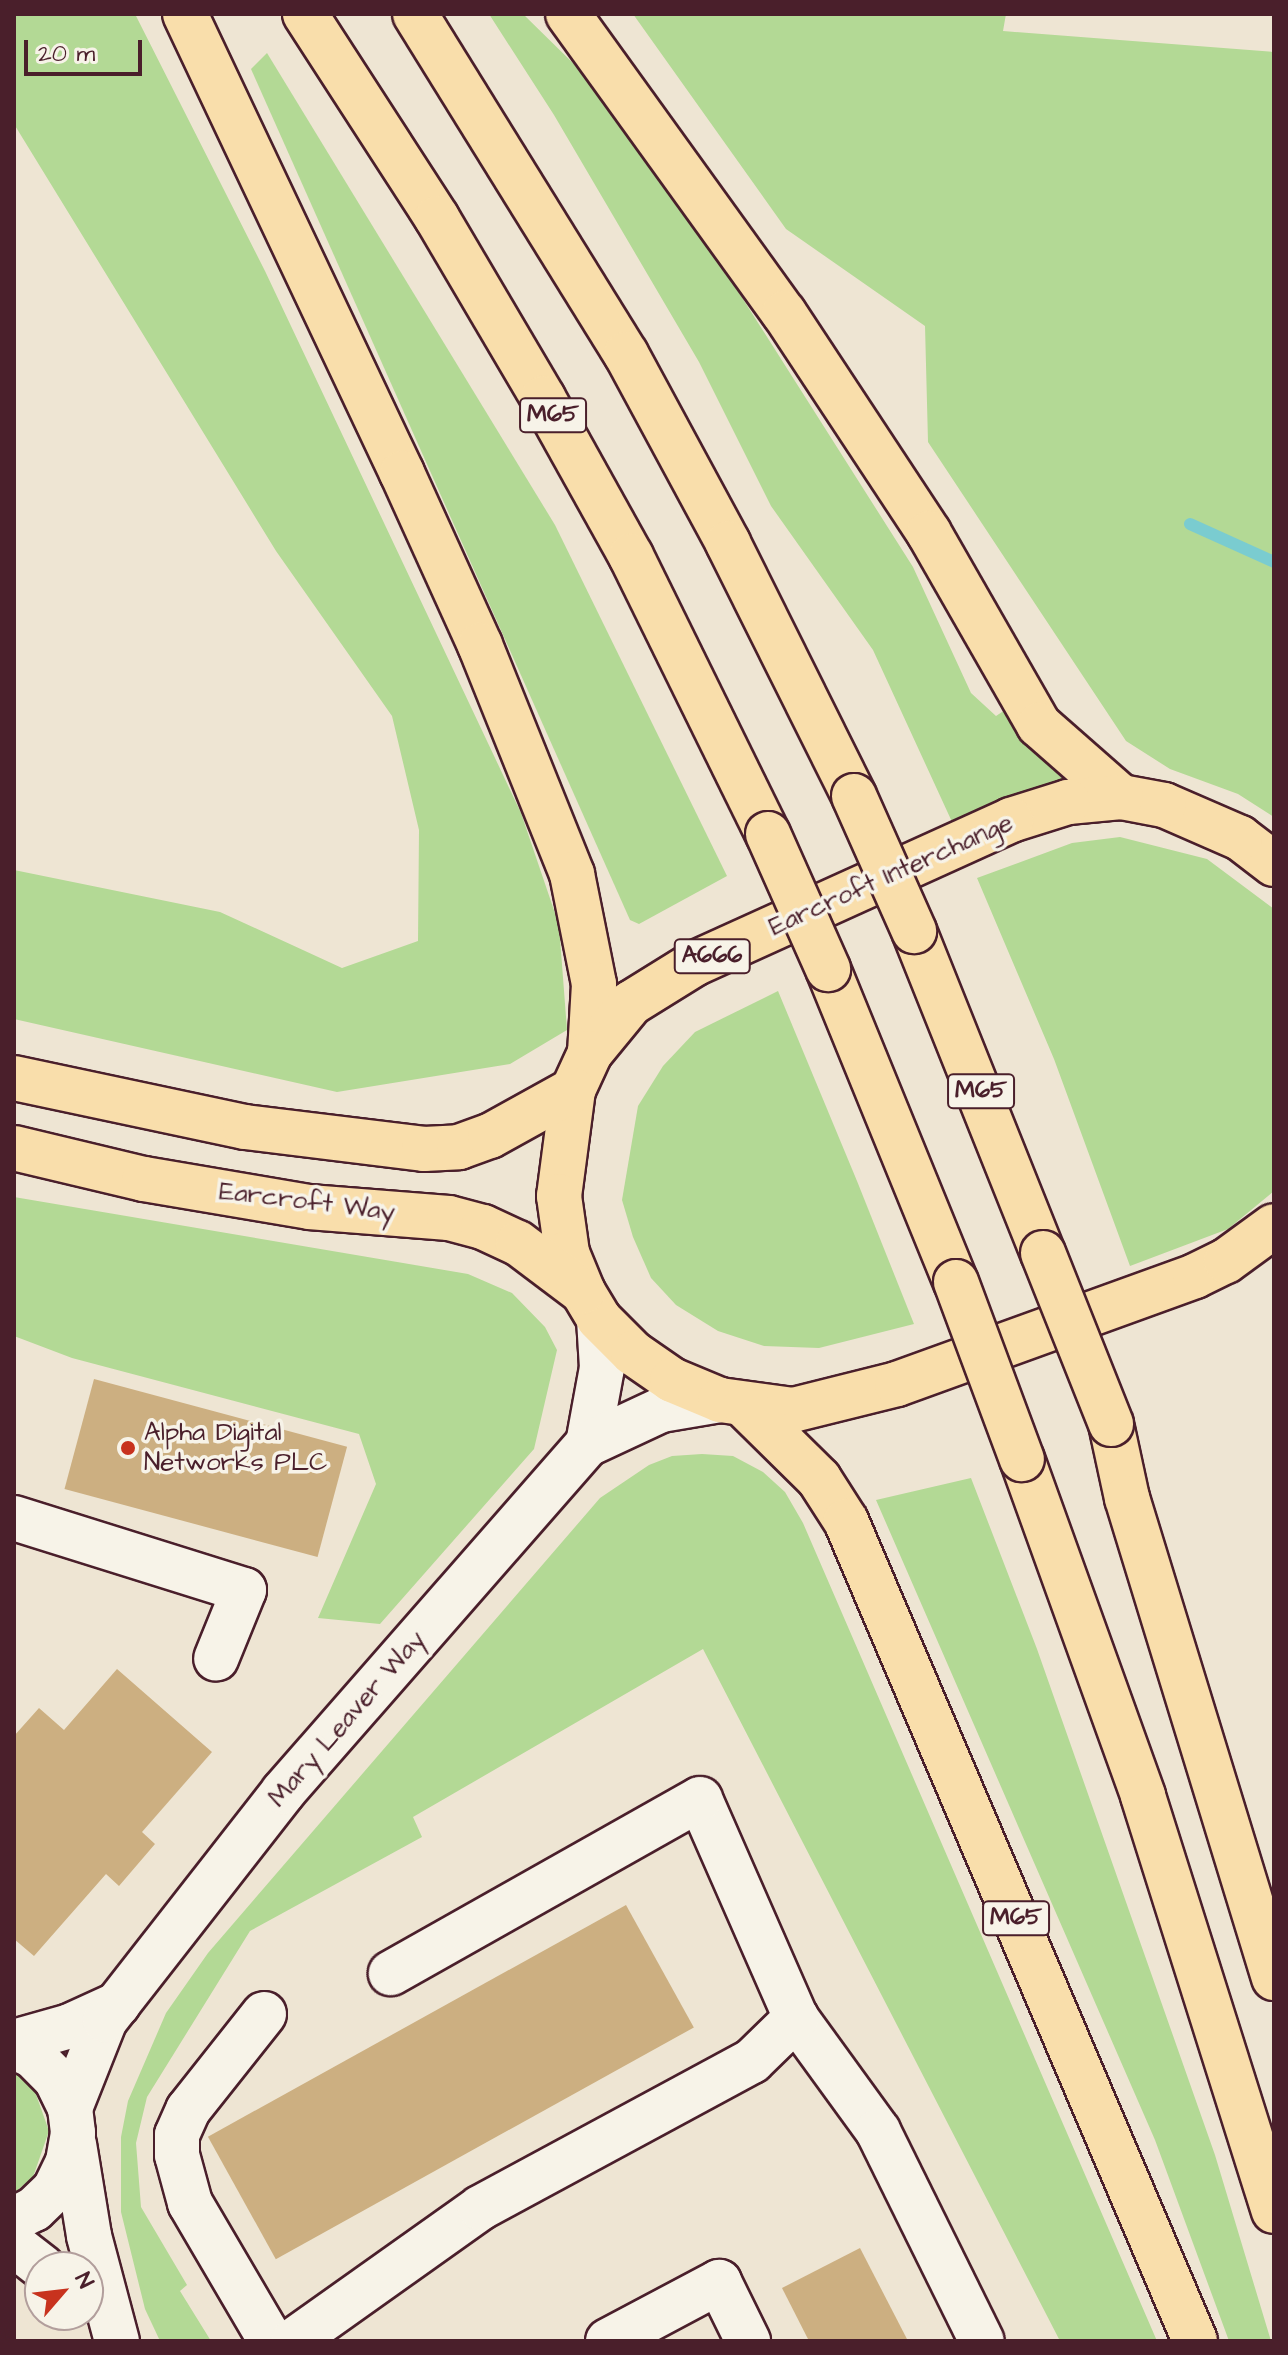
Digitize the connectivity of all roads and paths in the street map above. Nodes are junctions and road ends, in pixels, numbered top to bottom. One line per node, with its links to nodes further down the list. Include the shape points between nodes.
1 (185, 14): 7 (highway, via 480,645 572,874 594,984)
2 (305, 14): 23 (highway, M65, bridge, via 437,218 631,556 828,969 1022,1459 1143,1796)
3 (415, 14): 17 (highway, M65, bridge, via 626,354 728,543 854,796 914,931 1111,1424 1127,1498)
4 (568, 14): 5 (highway, via 784,313 929,533 1039,725)
5 (1121, 797): 6 (highway, Earcroft Interchange / A666, via 1200,818 1240,838); 7 (highway, Earcroft Interchange / A666, via 1068,802 1011,820 694,964 631,1003)
6 (1274, 864)
7 (582, 1071): 8 (highway, A666, via 490,1136 459,1147 424,1149 245,1127); 11 (highway, via 559,1196 567,1253)
8 (14, 1078)
9 (14, 1148): 11 (highway, Earcroft Way, via 144,1179 309,1207 449,1218 518,1243)
10 (1274, 1226): 12 (highway, via 1195,1276 897,1384 793,1410)
11 (591, 1305): 12 (highway, via 672,1380); 13 (street, via 602,1368)
12 (732, 1403): 13 (street, Mary Leaver Way, via 661,1410); 31 (highway, M65, via 779,1436 832,1497 870,1574)
13 (588, 1444): 18 (street, Mary Leaver Way, via 283,1792)
14 (14, 1518): 15 (street, via 244,1590)
15 (216, 1659)
16 (391, 1973): 20 (street, via 700,1799)
17 (1274, 1978)
18 (118, 2004): 21 (street, Mary Leaver Way); 22 (street, Mary Leaver Way, via 92,2046)
19 (264, 2014): 26 (street, via 188,2110 177,2135 177,2155 190,2203)
20 (796, 2018): 27 (street, via 752,2061 480,2208); 30 (street, via 878,2131)
21 (14, 2044): 22 (street, via 56,2079)
22 (71, 2121): 24 (street, Mary Leaver Way, via 68,2162 55,2189); 25 (street, via 89,2236)
23 (1274, 2211)
24 (14, 2219)
25 (117, 2341)
26 (271, 2341)
27 (293, 2341)
28 (608, 2341): 29 (street, via 719,2282)
29 (748, 2341)
30 (982, 2341)
31 (1195, 2341)

